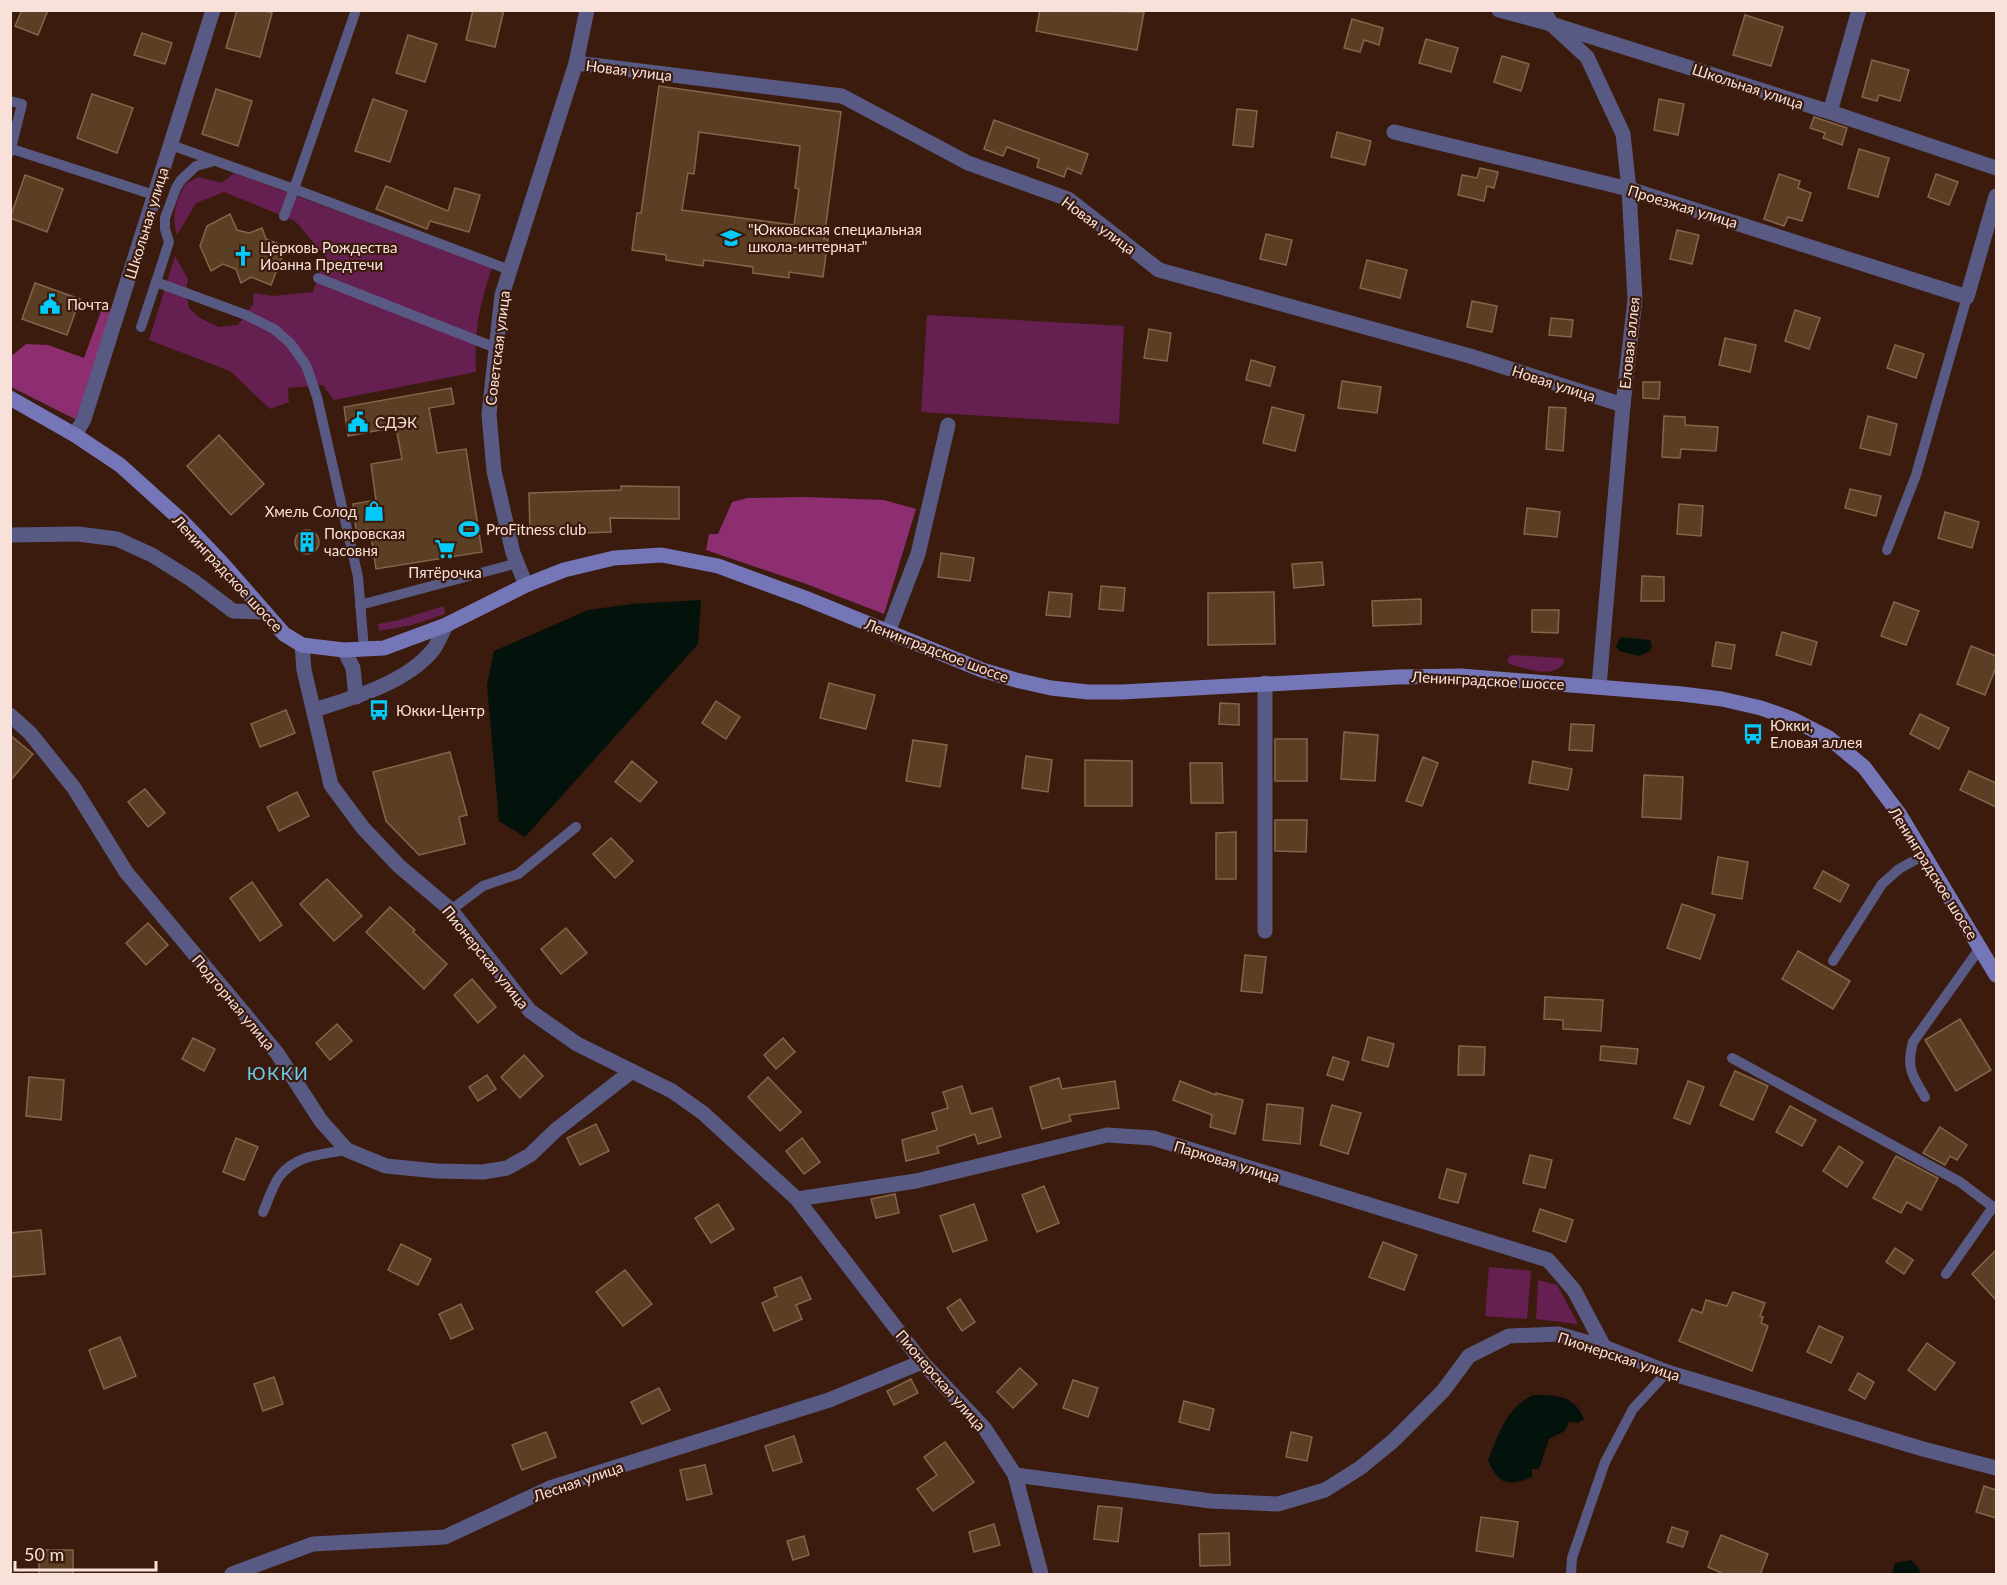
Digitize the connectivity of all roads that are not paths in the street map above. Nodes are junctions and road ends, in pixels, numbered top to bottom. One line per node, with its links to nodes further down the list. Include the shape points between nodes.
1 (213, 10): 11 (street, Школьная улица)
2 (356, 10): 15 (lane)
3 (586, 10): 7 (street, Советская улица)
4 (1499, 10): 6 (street, Школьная улица)
5 (1859, 10): 9 (street)
6 (1548, 17): 9 (street, Школьная улица); 16 (street, Еловая аллея, via 1587,57 1623,134)
7 (576, 63): 20 (street, Советская улица); 27 (street, Новая улица, via 842,96 968,164 1068,199 1160,270 1470,356)
8 (10, 101): 12 (lane, via 22,104)
9 (1830, 112): 14 (street, Школьная улица)
10 (1394, 132): 16 (street, Проезжая улица)
11 (171, 145): 13 (lane); 17 (street, Школьная улица)
12 (11, 151): 17 (lane)
13 (214, 161): 15 (lane); 22 (lane, via 196,166 176,188 165,218 169,242)
14 (1996, 168)
15 (294, 189): 19 (lane); 20 (lane)
16 (1629, 189): 23 (street, Проезжая улица); 27 (street, Еловая аллея, via 1635,299)
17 (154, 195): 29 (street, Школьная улица, via 84,419)
18 (1996, 196): 23 (street)
19 (284, 216)
20 (510, 270): 25 (street, Советская улица, via 502,295)
21 (318, 278): 25 (lane)
22 (156, 282): 24 (lane); 34 (lane, via 274,329 306,365 354,555)
23 (1967, 297): 31 (lane, via 1916,475)
24 (141, 327)
25 (496, 348): 32 (street, Советская улица, via 489,414 494,471)
26 (10, 398): 29 (main road, Ленинградское шоссе)
27 (1623, 405): 42 (street, Еловая аллея)
28 (948, 425): 37 (street, via 918,554)
29 (75, 435): 35 (main road, Ленинградское шоссе, via 120,465 181,520)
30 (10, 535): 35 (street, via 78,534 117,539 152,555 233,611)
31 (1887, 550)
32 (518, 563): 33 (street, Советская улица); 34 (lane)
33 (526, 585): 36 (main road, Ленинградское шоссе); 37 (main road, Ленинградское шоссе, via 605,560 662,555 718,566)
34 (360, 604): 39 (lane)
35 (266, 612): 38 (main road, Ленинградское шоссе, via 284,634)
36 (446, 626): 39 (main road, Ленинградское шоссе, via 384,648); 43 (street, via 432,650 411,669)
37 (888, 632): 41 (main road, Ленинградское шоссе, via 982,670 1051,688 1122,692)
38 (302, 645): 40 (main road, Ленинградское шоссе); 44 (street, Пионерская улица)
39 (364, 649): 40 (main road, Ленинградское шоссе)
40 (344, 650): 43 (street, via 353,668)
41 (1265, 683): 42 (main road, Ленинградское шоссе, via 1461,676); 49 (street)
42 (1599, 686): 47 (main road, Ленинградское шоссе, via 1722,699 1761,708 1810,728 1829,738 1864,767)
43 (356, 697): 44 (street)
44 (314, 710): 48 (street, Пионерская улица, via 332,785 363,828 399,866)
45 (10, 715): 56 (street, Подгорная улица, via 30,733 74,788 126,872 277,1053 321,1121)
46 (576, 827): 48 (lane, via 518,874 483,886)
47 (1924, 855): 50 (main road, Ленинградское шоссе); 51 (lane, via 1882,884)
48 (451, 910): 54 (street, Пионерская улица, via 530,1011 577,1044)
49 (1266, 931)
50 (1980, 948): 52 (main road, Ленинградское шоссе); 55 (lane, via 1913,1042 1908,1058 1911,1075)
51 (1833, 961)
52 (1996, 975)
53 (1732, 1058): 58 (lane, via 1960,1182)
54 (632, 1071): 56 (street, Подгорная улица, via 530,1155 507,1168 483,1172 386,1166); 57 (street, Пионерская улица, via 704,1113)
55 (1925, 1097)
56 (347, 1150): 59 (lane, via 307,1156 292,1164 278,1178)
57 (797, 1199): 61 (street, Парковая улица, via 916,1181 1107,1135 1153,1138 1548,1260 1574,1290); 62 (street, Пионерская улица)
58 (1995, 1206): 60 (lane)
59 (263, 1212)
60 (1946, 1274)
61 (1604, 1347): 63 (street, Пионерская улица); 65 (street, Пионерская улица, via 1558,1334 1509,1336 1469,1356 1443,1391 1393,1442 1360,1468 1325,1490 1278,1503 1210,1501)
62 (922, 1362): 65 (street, Пионерская улица, via 985,1429); 66 (street, Лесная улица, via 829,1400 549,1488 445,1537 313,1544)
63 (1667, 1372): 64 (street, Пионерская улица); 68 (lane, via 1632,1409 1605,1462 1572,1558)
64 (1996, 1468)
65 (1015, 1475): 67 (street)
66 (232, 1575)
67 (1041, 1575)
68 (1571, 1575)

